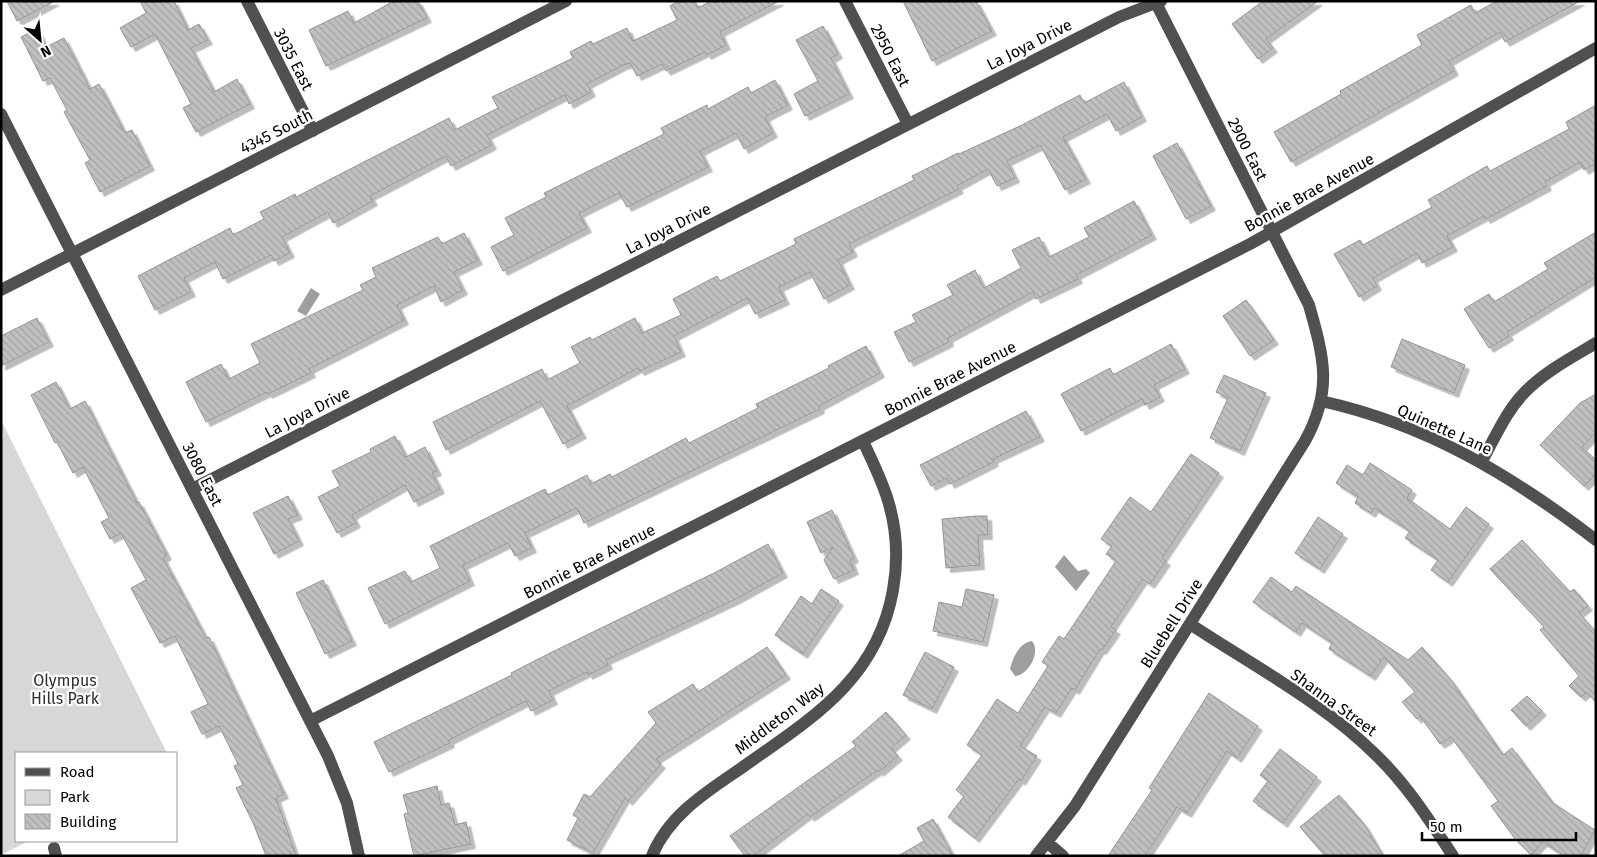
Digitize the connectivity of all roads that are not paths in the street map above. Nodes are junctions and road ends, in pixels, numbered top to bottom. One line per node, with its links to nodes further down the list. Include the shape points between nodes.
1 (247, 1): 9 (street, 3035 East)
2 (566, 1): 5 (street, 4345 South)
3 (845, 1): 8 (street, 2950 East)
4 (1157, 2): 8 (street, La Joya Drive, via 1119,17); 10 (street, 2900 East)
5 (545, 6): 9 (street, 4345 South)
6 (1596, 48): 10 (street, Bonnie Brae Avenue)
7 (1, 114): 11 (street, 3080 East)
8 (908, 124): 17 (street, La Joya Drive)
9 (313, 131): 11 (street, 4345 South)
10 (1272, 232): 14 (street, 2900 East, via 1309,305 1323,355); 15 (street, Bonnie Brae Avenue)
11 (72, 253): 12 (street, 4345 South); 17 (street, 3080 East)
12 (1, 290)
13 (1596, 343): 16 (street, via 1549,371 1524,393)
14 (1321, 401): 16 (street, Quinette Lane, via 1356,409); 19 (street, Bluebell Drive, via 1306,441)
15 (863, 441): 20 (street, Bonnie Brae Avenue); 23 (street, Middleton Way, via 886,495 895,537 891,603 875,646 853,678 820,711 691,804 664,835)
16 (1482, 461): 18 (street, Quinette Lane, via 1543,499)
17 (192, 489): 20 (street, 3080 East)
18 (1596, 540)
19 (1190, 624): 21 (street, Bluebell Drive, via 1075,806); 26 (street, Shanna Street, via 1354,734 1401,782)
20 (310, 721): 22 (street, 3080 East, via 348,803)
21 (1048, 843): 24 (street, Bluebell Drive); 25 (street)
22 (359, 856)
23 (652, 856)
24 (1036, 856)
25 (1063, 856)
26 (1453, 856)

